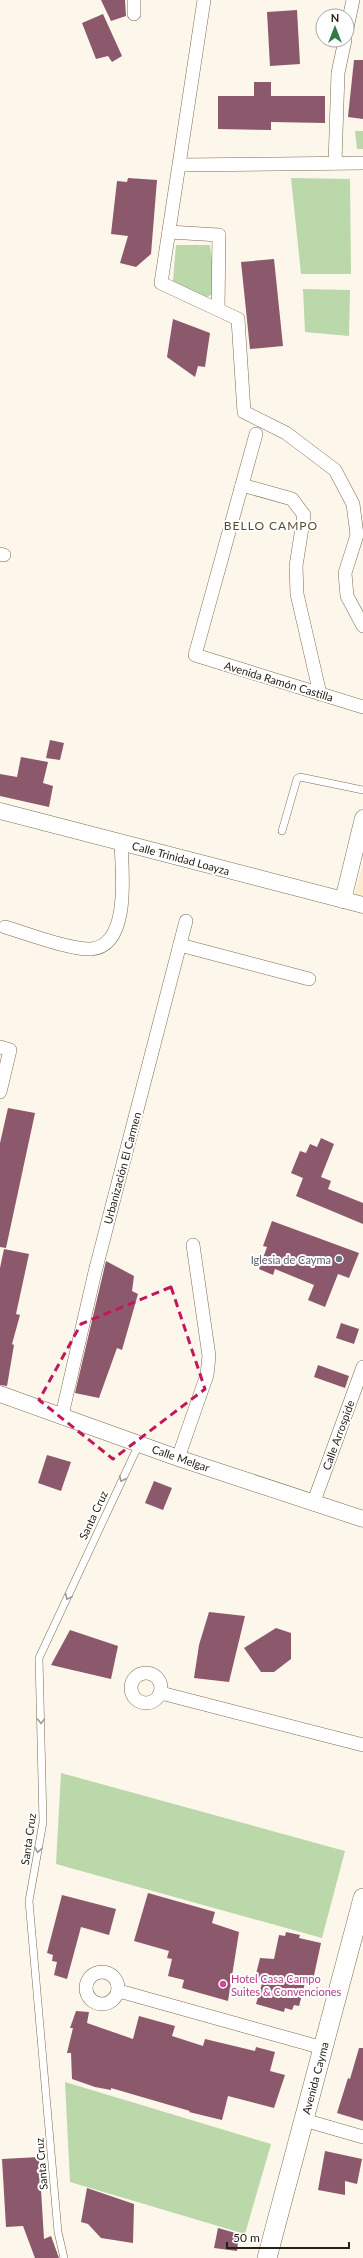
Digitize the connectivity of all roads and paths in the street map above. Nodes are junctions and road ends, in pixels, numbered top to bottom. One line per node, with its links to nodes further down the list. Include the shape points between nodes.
1 (134, 0): 3 (street)
2 (204, 0): 7 (street)
3 (134, 14)
4 (343, 48): 5 (street, via 338,73)
5 (335, 163): 6 (street); 7 (street)
6 (363, 163)
7 (180, 165): 8 (street)
8 (169, 232): 9 (street, via 161,284); 9 (street, via 219,235)
9 (218, 309): 12 (street, via 238,319 244,412 286,433 336,470 353,504 357,535 345,573 347,596)
10 (256, 434): 11 (street)
11 (242, 485): 13 (street, via 292,499 304,515 296,566 297,594); 13 (street, Avenida Ramón Castilla, via 195,655)
12 (363, 626)
13 (320, 694): 14 (street, Avenida Ramón Castilla)
14 (363, 707)
15 (363, 790): 18 (lane, via 297,778)
16 (0, 811): 19 (street, Calle Trinidad Loayza)
17 (363, 818): 20 (street)
18 (282, 831)
19 (121, 842): 20 (street, Calle Trinidad Loayza); 23 (street, via 123,900 111,940 101,947 89,949 57,943)
20 (343, 900): 21 (street, Calle Trinidad Loayza)
21 (363, 905)
22 (186, 921): 24 (street, Urbanización El Carmen)
23 (5, 927)
24 (180, 945): 25 (street); 31 (street, Urbanización El Carmen, via 95,1272)
25 (309, 979)
26 (0, 1047): 27 (street, via 10,1050)
27 (0, 1092)
28 (193, 1245): 33 (street, via 208,1363 207,1375)
29 (362, 1375): 34 (street, Calle Arrospide)
30 (0, 1394): 31 (street, Calle Melgar)
31 (62, 1415): 32 (street, Calle Melgar)
32 (139, 1443): 33 (street, Calle Melgar); 44 (lane, Santa Cruz, one-way to 44, via 39,1658 44,1822 29,1901 58,2232)
33 (178, 1458): 34 (street, Calle Melgar)
34 (313, 1504): 35 (street, Calle Melgar)
35 (363, 1519)
36 (161, 1693): 37 (street)
37 (363, 1745)
38 (363, 1898): 39 (main road, Avenida Cayma)
39 (359, 1926): 41 (main road, Avenida Cayma)
40 (119, 1991): 41 (street)
41 (323, 2048): 42 (main road, Avenida Cayma)
42 (304, 2120): 43 (street); 45 (main road, Avenida Cayma)
43 (363, 2137)
44 (64, 2258)
45 (267, 2258)

